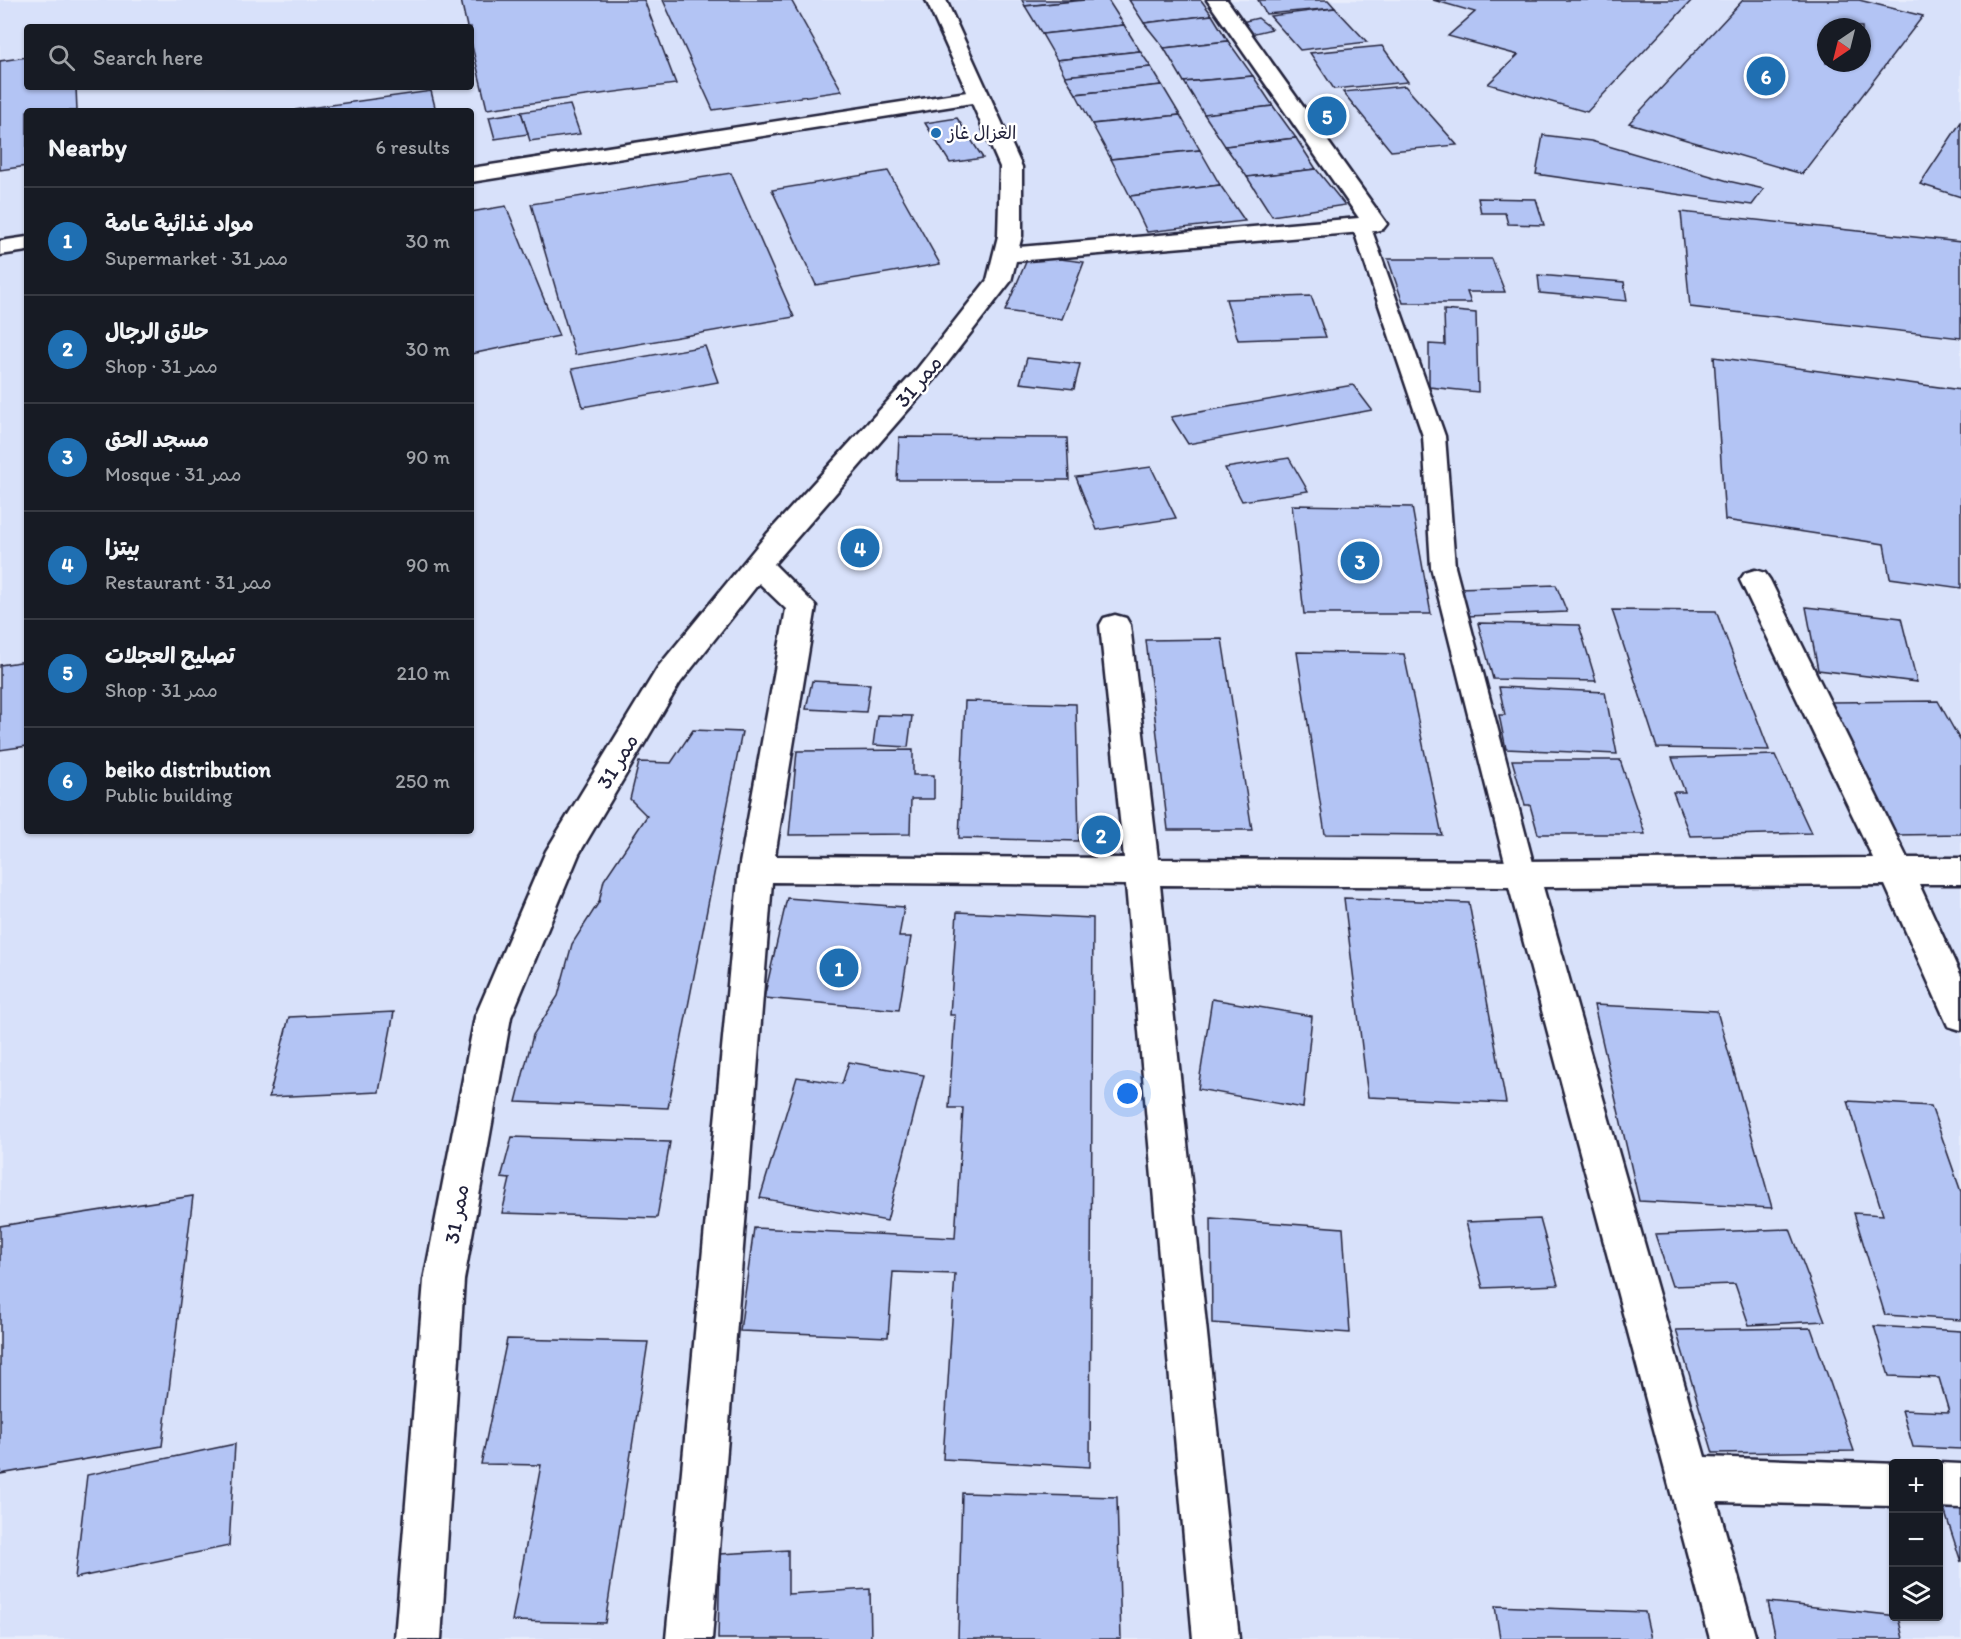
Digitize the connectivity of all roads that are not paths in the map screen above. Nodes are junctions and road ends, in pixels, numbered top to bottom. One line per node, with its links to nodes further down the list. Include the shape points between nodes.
1 (936, 0): 3 (street, ممر 31)
2 (1217, 0): 5 (street, via 1375,224)
3 (979, 96): 4 (street); 8 (street, ممر 31, via 1011,167 1010,236)
4 (474, 175)
5 (1361, 225): 8 (street); 16 (lane, via 1434,436 1443,567)
6 (24, 244): 7 (street)
7 (0, 248)
8 (1005, 255): 9 (street, ممر 31, via 999,282 926,374)
9 (758, 565): 12 (street, via 801,606); 22 (street, ممر 31, via 669,675 563,851 493,1017 444,1280)
10 (1755, 580): 14 (street)
11 (1115, 625): 13 (street)
12 (756, 869): 13 (street); 23 (street)
13 (1142, 870): 16 (street); 24 (street)
14 (1896, 871): 15 (street); 16 (street); 17 (street)
15 (1961, 871)
16 (1522, 874): 18 (street)
17 (1961, 1015)
18 (1690, 1479): 19 (street); 25 (street)
19 (1889, 1484)
20 (1943, 1485): 21 (street)
21 (1961, 1486)
22 (418, 1639)
23 (689, 1639)
24 (1216, 1639)
25 (1733, 1639)

